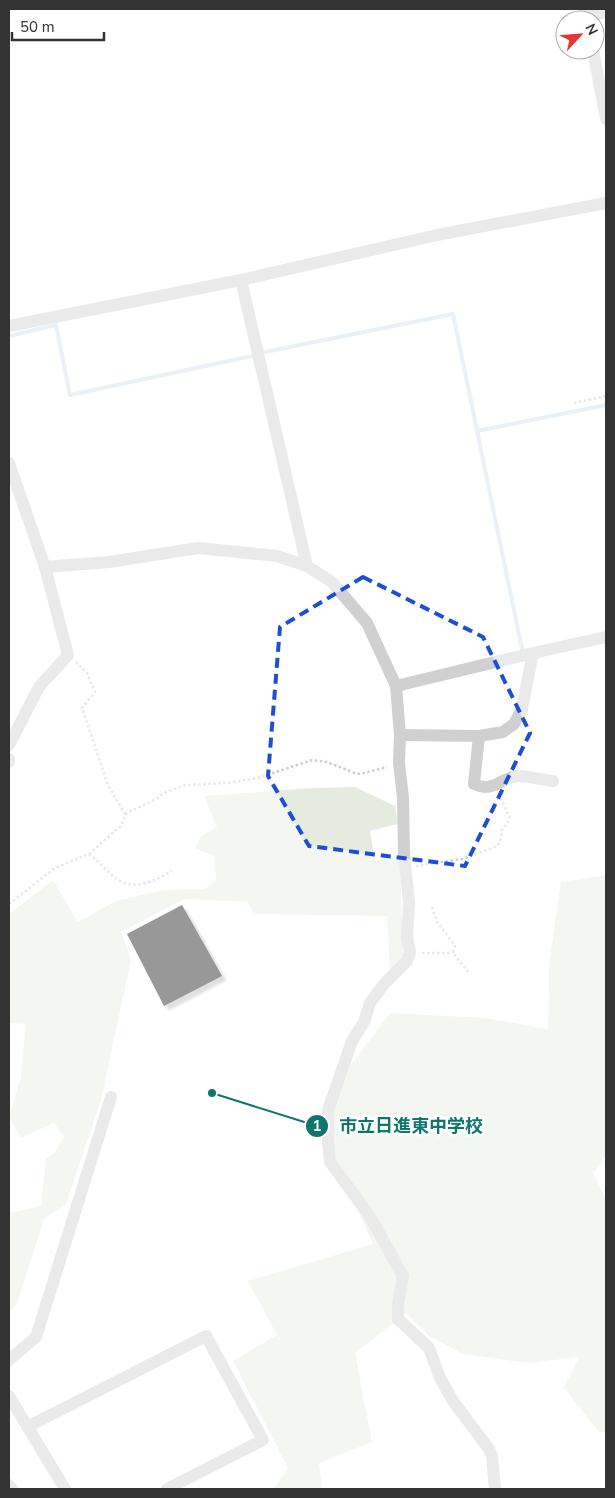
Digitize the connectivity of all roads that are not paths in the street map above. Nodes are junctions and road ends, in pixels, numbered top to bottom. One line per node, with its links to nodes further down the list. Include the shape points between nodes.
1 (595, 60): 2 (street)
2 (606, 119)
3 (606, 203): 4 (street, via 437,235)
4 (241, 280): 5 (street); 7 (street)
5 (9, 326)
6 (9, 463): 8 (street)
7 (307, 566): 8 (street, via 277,556 198,548 108,562); 11 (street, via 332,582 367,623)
8 (45, 567): 14 (street, via 68,656 39,687)
9 (606, 637): 10 (street)
10 (533, 653): 11 (street); 13 (street, via 522,709 514,724 503,732)
11 (396, 686): 12 (street)
12 (400, 735): 13 (street); 24 (street, via 410,952 407,961 370,1003 364,1022 346,1055 328,1110 330,1162 369,1215 403,1276 398,1319 429,1348 453,1401 492,1456)
13 (479, 736): 15 (street, via 474,784 481,788 516,776)
14 (9, 745)
15 (553, 781)
16 (111, 1097): 17 (street, via 36,1337)
17 (9, 1360)
18 (9, 1396): 19 (street)
19 (27, 1427): 21 (street); 23 (street, via 206,1336 263,1440)
20 (9, 1485): 22 (street)
21 (62, 1488)
22 (12, 1489)
23 (167, 1489)
24 (495, 1489)

